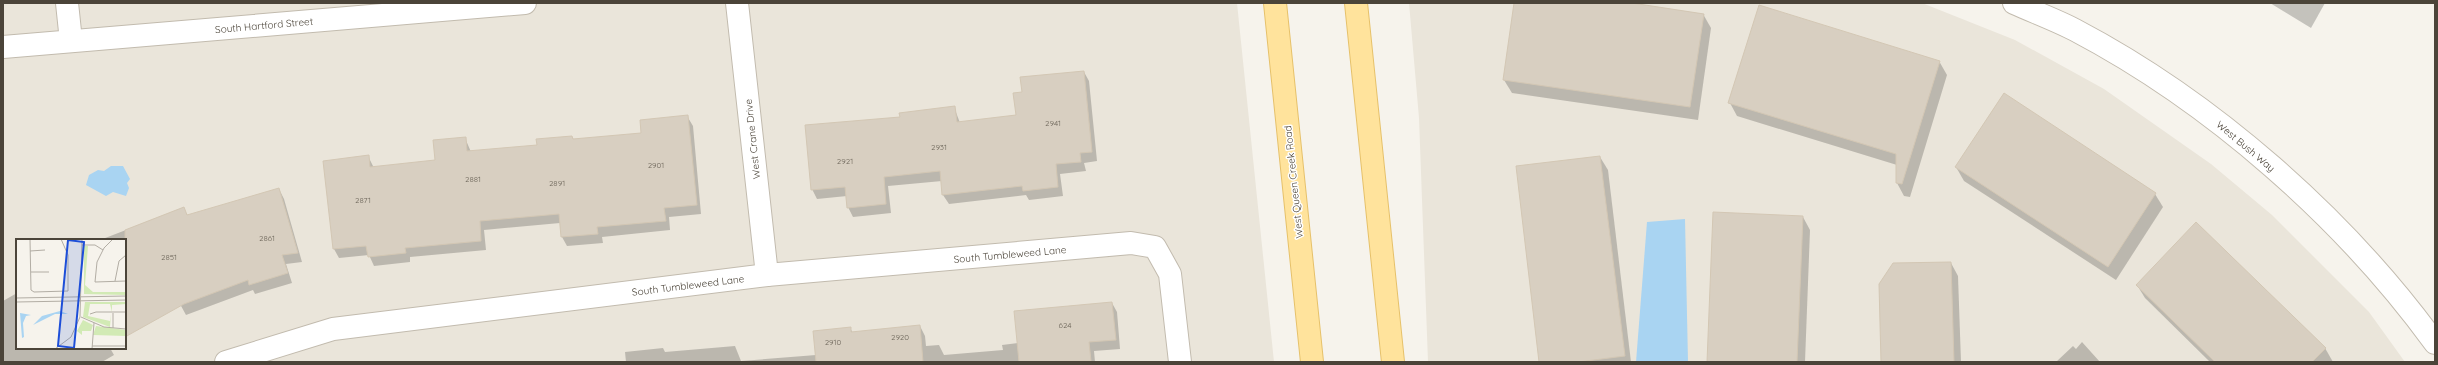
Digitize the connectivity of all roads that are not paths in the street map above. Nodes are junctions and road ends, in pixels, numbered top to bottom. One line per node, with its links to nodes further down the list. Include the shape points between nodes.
1 (67, 3): 7 (street)
2 (525, 3): 7 (street, South Hartford Street)
3 (737, 3): 9 (street, West Crane Drive)
4 (1274, 3): 13 (main road, West Queen Creek Road)
5 (1356, 3): 14 (main road)
6 (2014, 3): 10 (street, West Bush Way, via 2074,30 2124,58 2195,106 2254,152 2342,234 2382,276)
7 (71, 41): 8 (street, South Hartford Street)
8 (3, 47)
9 (767, 275): 11 (street, South Tumbleweed Lane, via 333,329); 12 (street, South Tumbleweed Lane, via 1131,243 1155,247 1170,274)
10 (2435, 343)
11 (226, 362)
12 (1180, 362)
13 (1312, 362)
14 (1393, 362)

